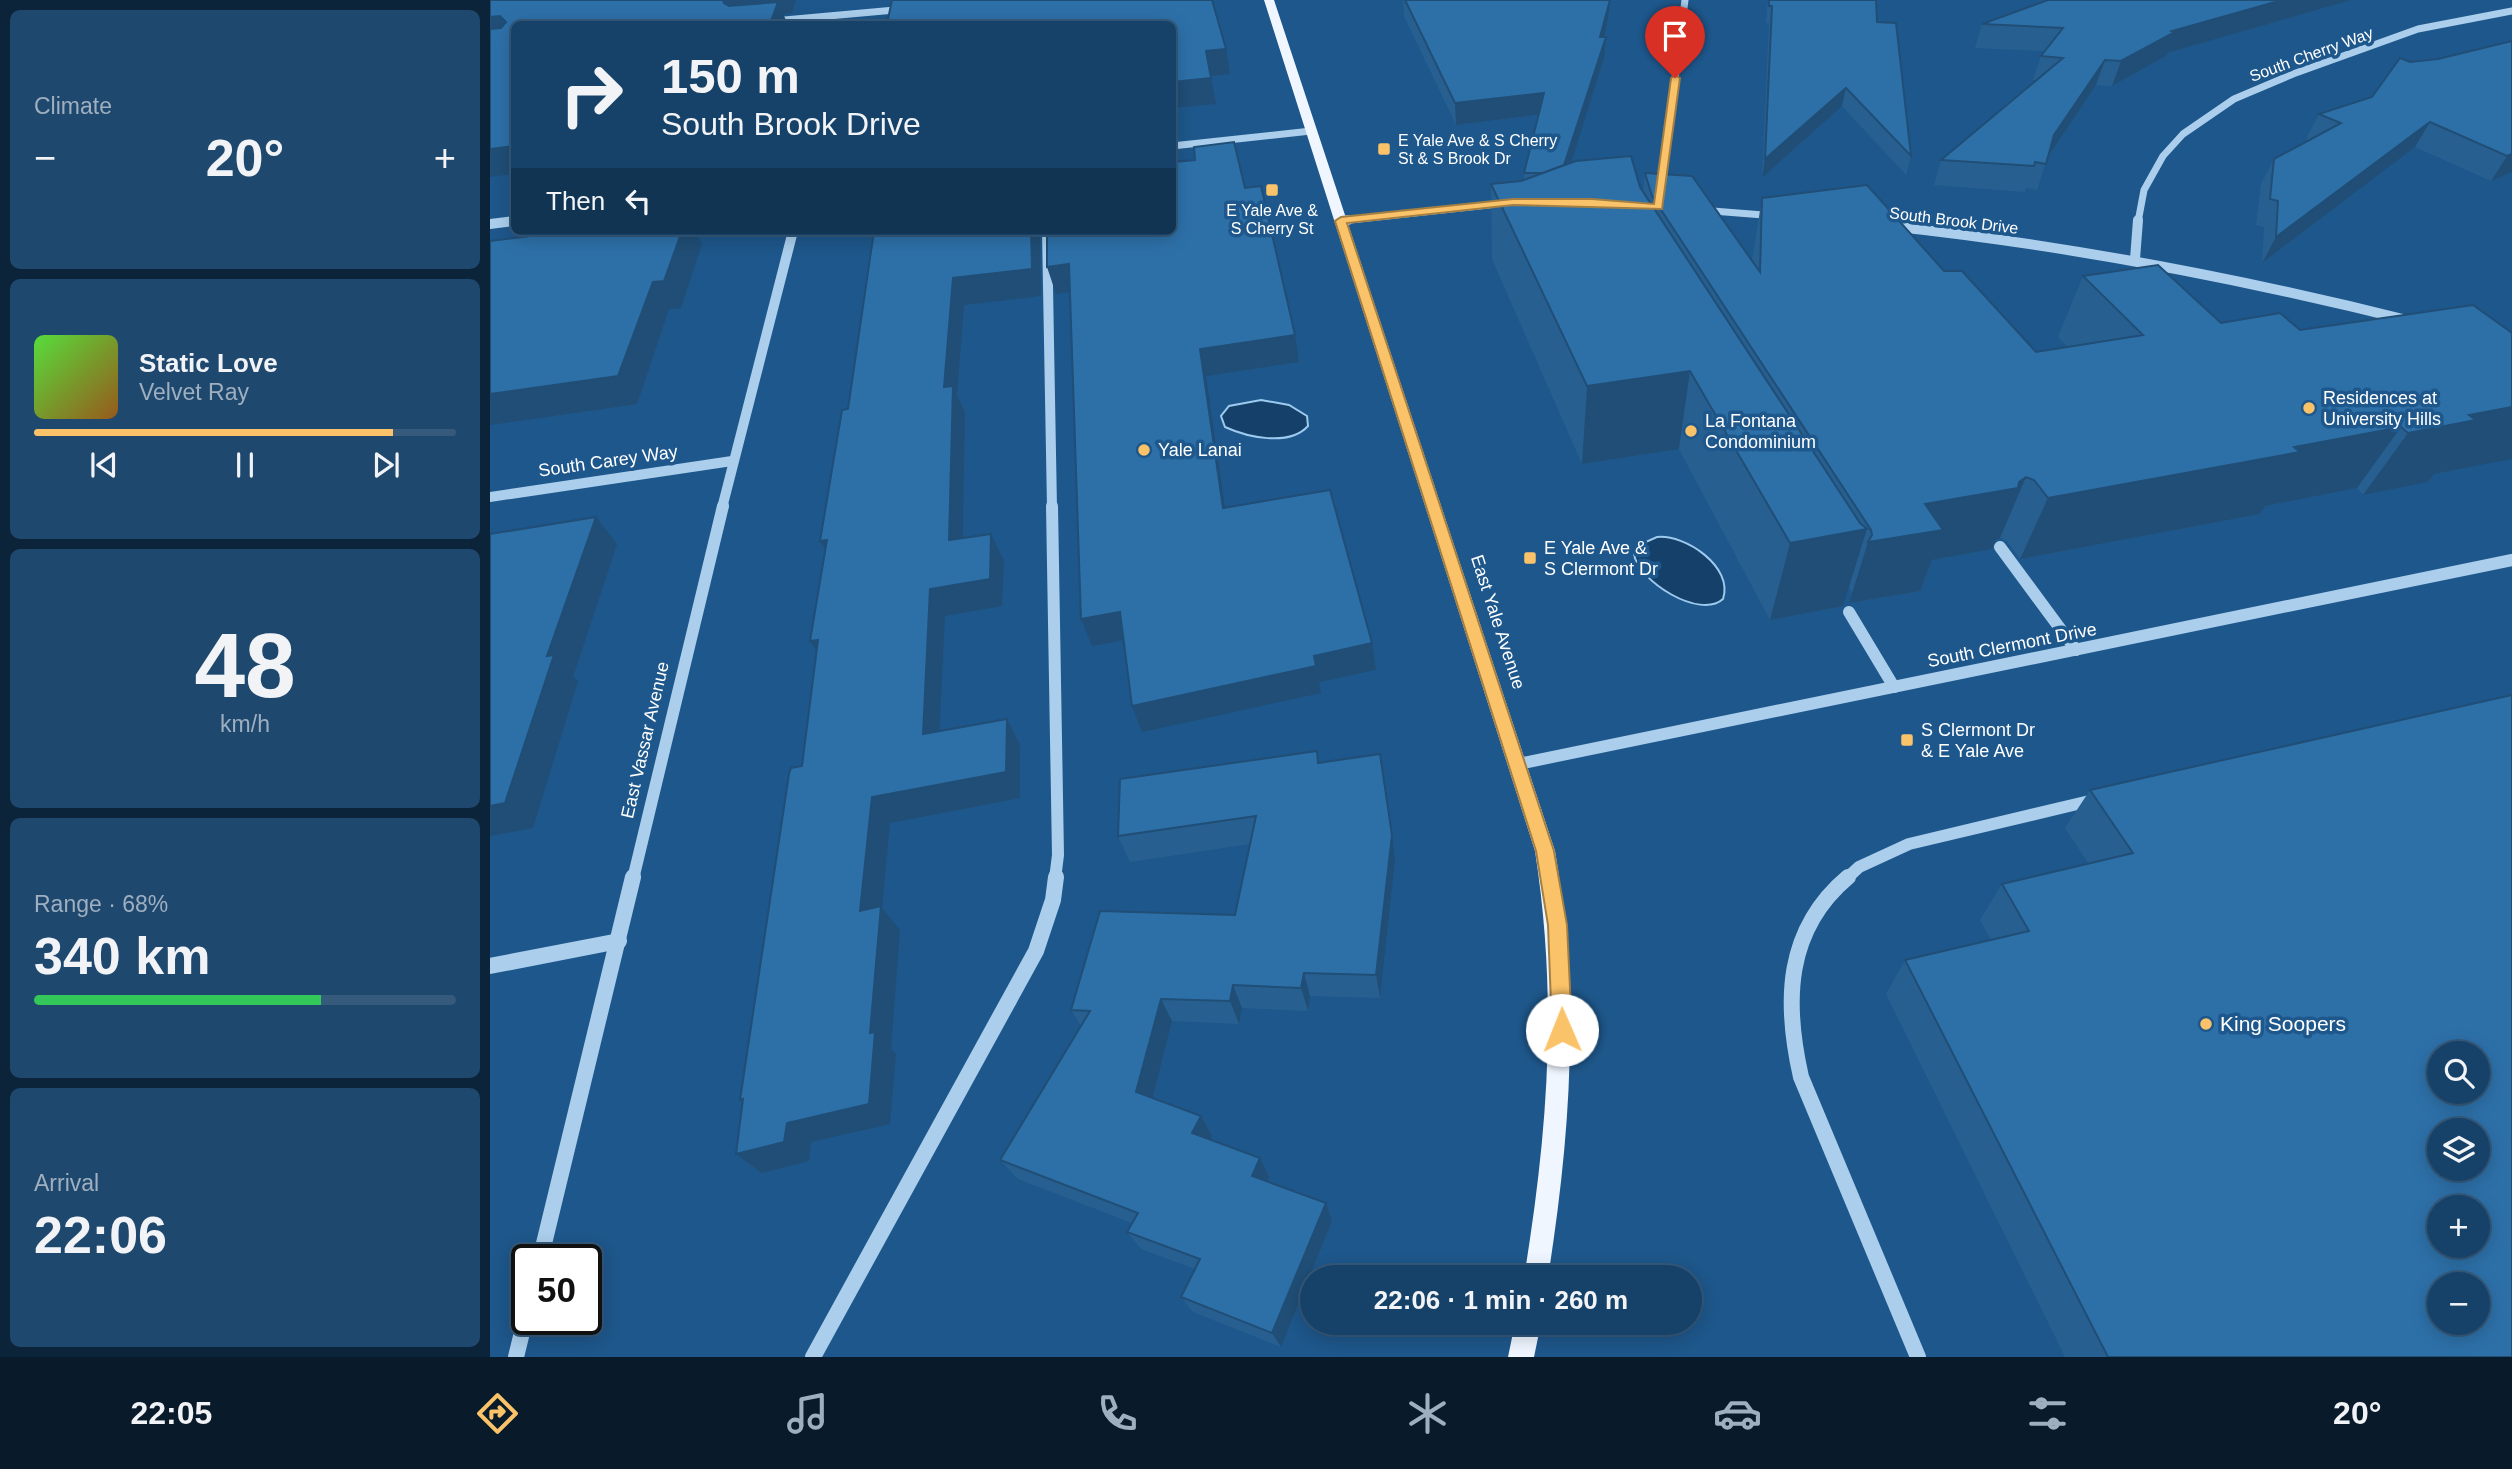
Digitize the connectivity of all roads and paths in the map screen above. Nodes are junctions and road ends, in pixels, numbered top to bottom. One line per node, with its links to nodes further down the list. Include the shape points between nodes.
1 (1269, 0): 8 (main road, East Yale Avenue)
2 (1685, 0): 10 (street)
3 (914, 8): 5 (street)
4 (2512, 10): 20 (street, South Cherry Way, via 2428,26 2265,83 2230,101 2163,155 2147,181)
5 (848, 14): 6 (street); 7 (street)
6 (772, 21)
7 (846, 21)
8 (1311, 131): 9 (street); 15 (main road, East Yale Avenue)
9 (1176, 146)
10 (1660, 194)
11 (1521, 202): 15 (street)
12 (1685, 209): 13 (street)
13 (1789, 217)
14 (511, 221): 16 (street)
15 (1341, 221): 29 (main road, East Yale Avenue)
16 (490, 224)
17 (1880, 225): 20 (street, South Brook Drive)
18 (792, 235): 22 (street, East Vassar Avenue)
19 (1046, 235): 38 (street, via 1058,855 1053,900 1036,951)
20 (2135, 259): 21 (street, South Brook Drive)
21 (2421, 323)
22 (732, 461): 23 (street, South Carey Way); 31 (street, East Vassar Avenue)
23 (490, 496)
24 (2000, 547): 27 (street)
25 (2512, 560): 27 (street, South Clermont Drive)
26 (1849, 612): 28 (street)
27 (2076, 650): 28 (street, South Clermont Drive)
28 (1894, 687): 29 (street, South Clermont Drive)
29 (1518, 764): 34 (main road, East Yale Avenue, via 1547,863 1562,981 1559,1120)
30 (2111, 796): 40 (street, via 1914,843 1875,858 1838,884 1807,925 1797,949 1788,1006 1798,1067)
31 (619, 941): 32 (street); 33 (street, East Vassar Avenue)
32 (490, 966)
33 (544, 1244)
34 (1538, 1265)
35 (521, 1335): 37 (street)
36 (1526, 1335): 39 (main road)
37 (516, 1357)
38 (813, 1357)
39 (1521, 1357)
40 (1918, 1357)

